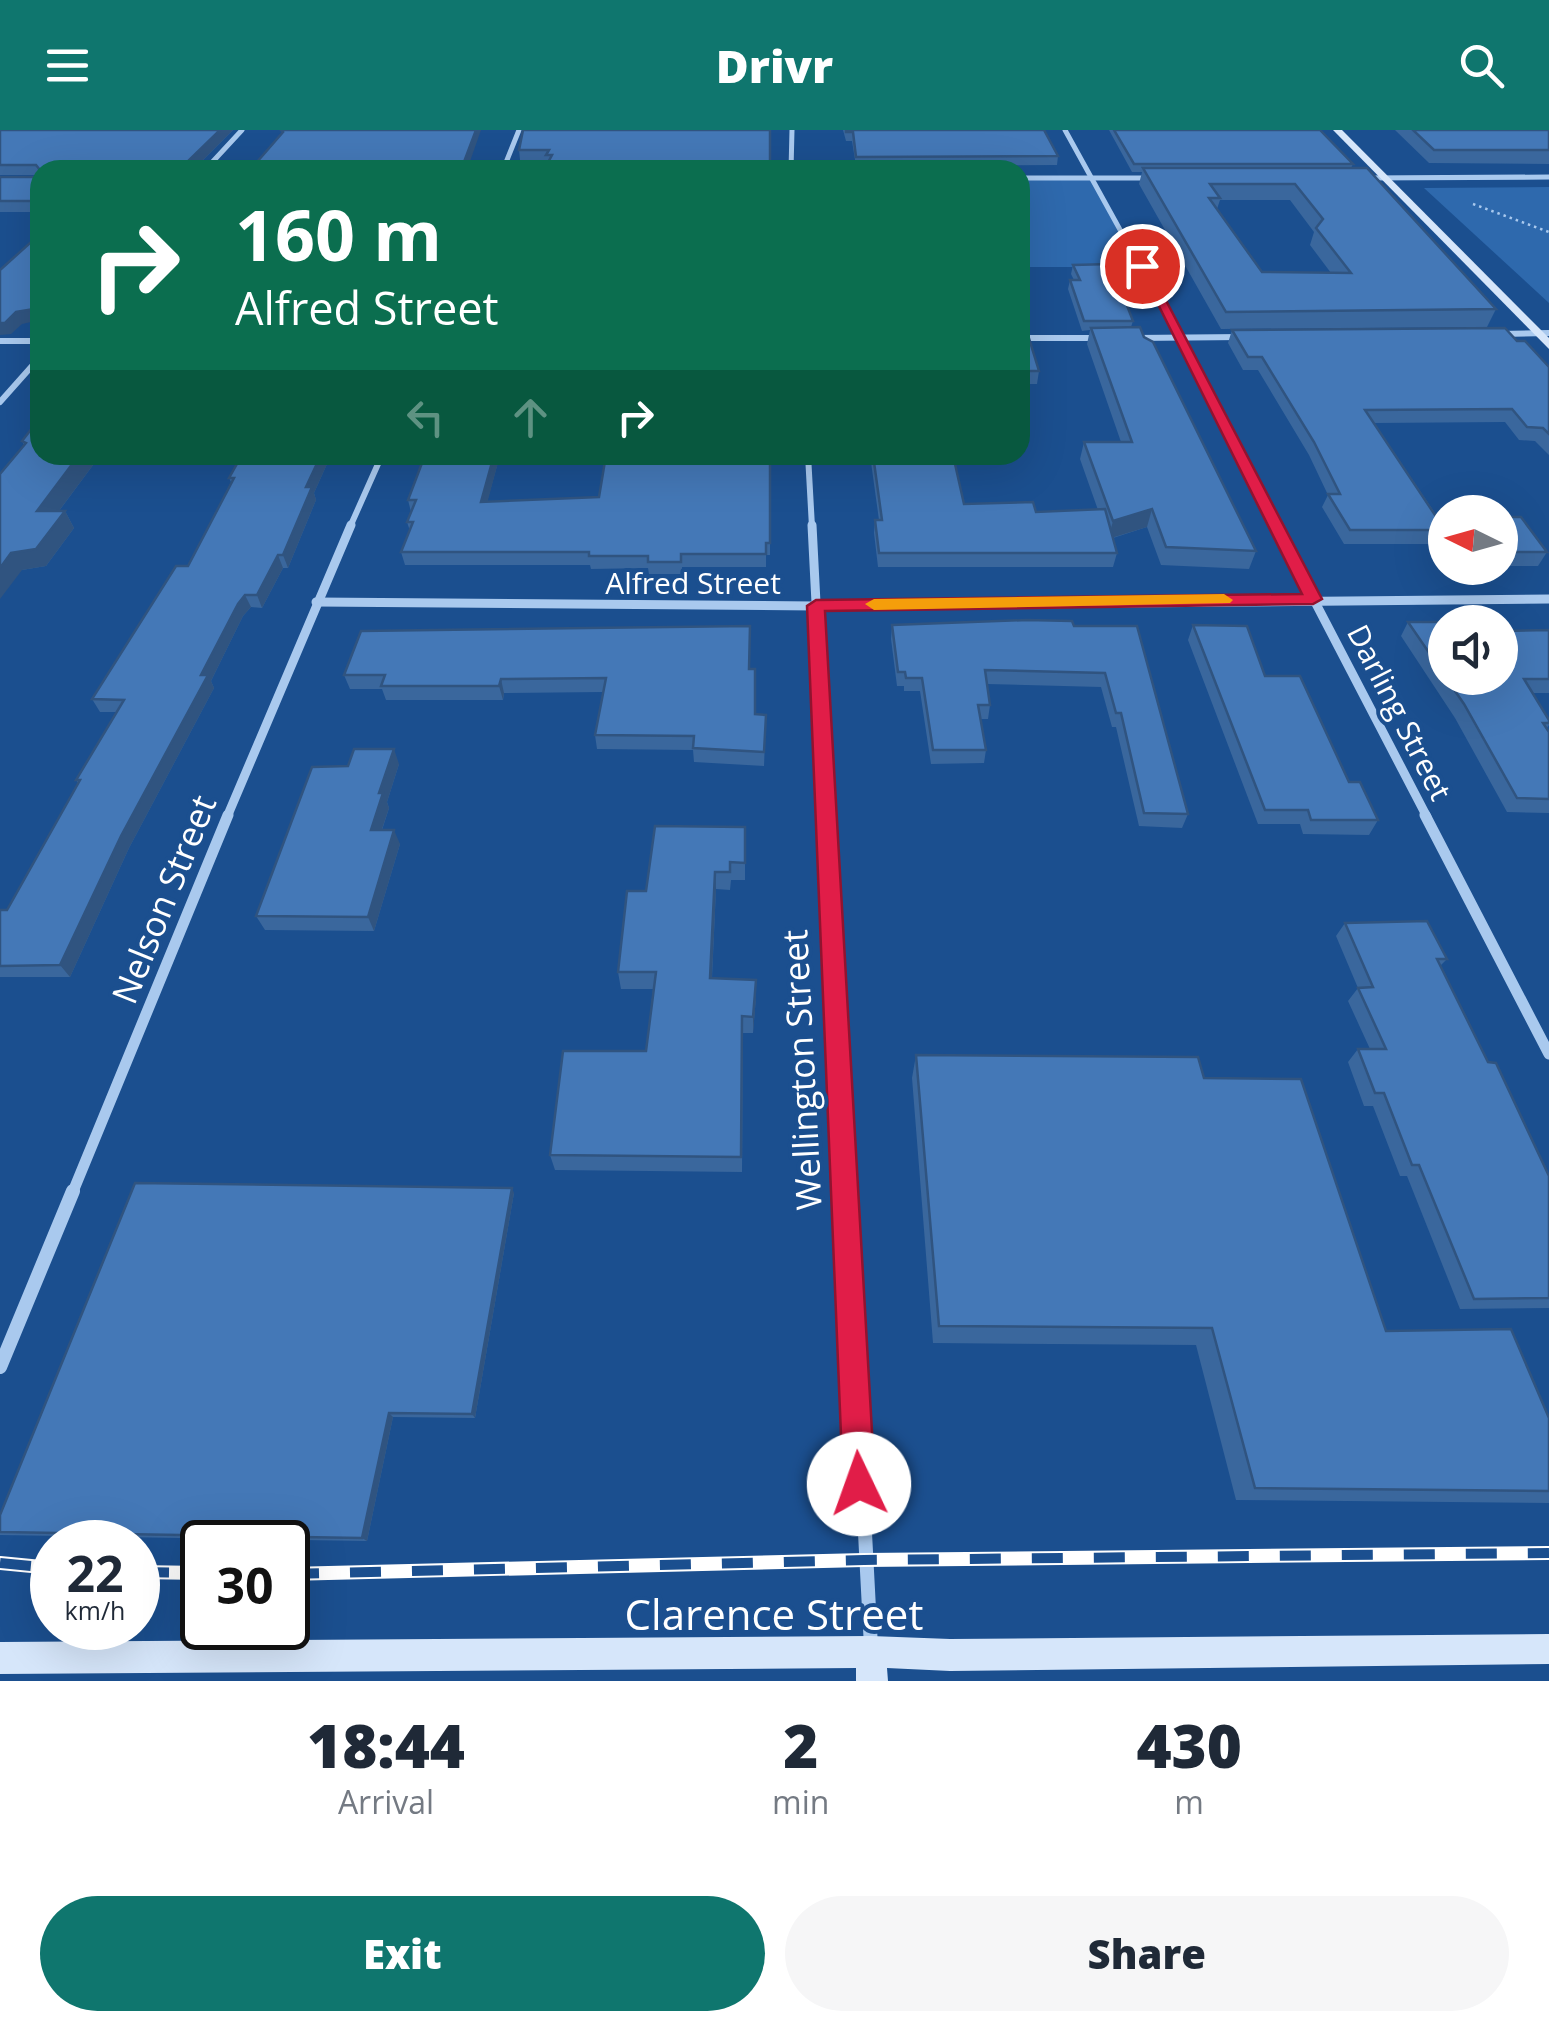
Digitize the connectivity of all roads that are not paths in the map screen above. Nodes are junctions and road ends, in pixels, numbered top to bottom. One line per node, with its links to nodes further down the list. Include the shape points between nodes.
1 (242, 130): 6 (street)
2 (519, 130): 7 (street)
3 (792, 130): 8 (street)
4 (1065, 130): 11 (street, Darling Street)
5 (1337, 130): 14 (main road)
6 (214, 160)
7 (507, 160)
8 (791, 160)
9 (1549, 177): 14 (street)
10 (1030, 178): 11 (street)
11 (1091, 178): 12 (street); 19 (street, Darling Street)
12 (1164, 178)
13 (1358, 178): 14 (street)
14 (1386, 178): 15 (main road)
15 (1544, 333): 16 (street); 22 (main road)
16 (1499, 334)
17 (1252, 337): 19 (street)
18 (1030, 338): 19 (street)
19 (1176, 338): 27 (street, Darling Street)
20 (0, 341): 21 (street)
21 (30, 341)
22 (1549, 344)
23 (30, 368): 24 (street)
24 (0, 402)
25 (378, 465): 29 (street, Nelson Street)
26 (809, 465): 30 (street, Wellington Street)
27 (1313, 599): 28 (street, Alfred Street); 30 (street, Alfred Street); 31 (street, Darling Street)
28 (1549, 599)
29 (316, 602): 30 (street, Alfred Street); 32 (street, Nelson Street)
30 (816, 606): 35 (street, Wellington Street)
31 (1549, 1054)
32 (0, 1367)
33 (1549, 1649): 35 (main road, Clarence Street, via 950,1656)
34 (0, 1658): 35 (main road, Clarence Street)
35 (872, 1666)

